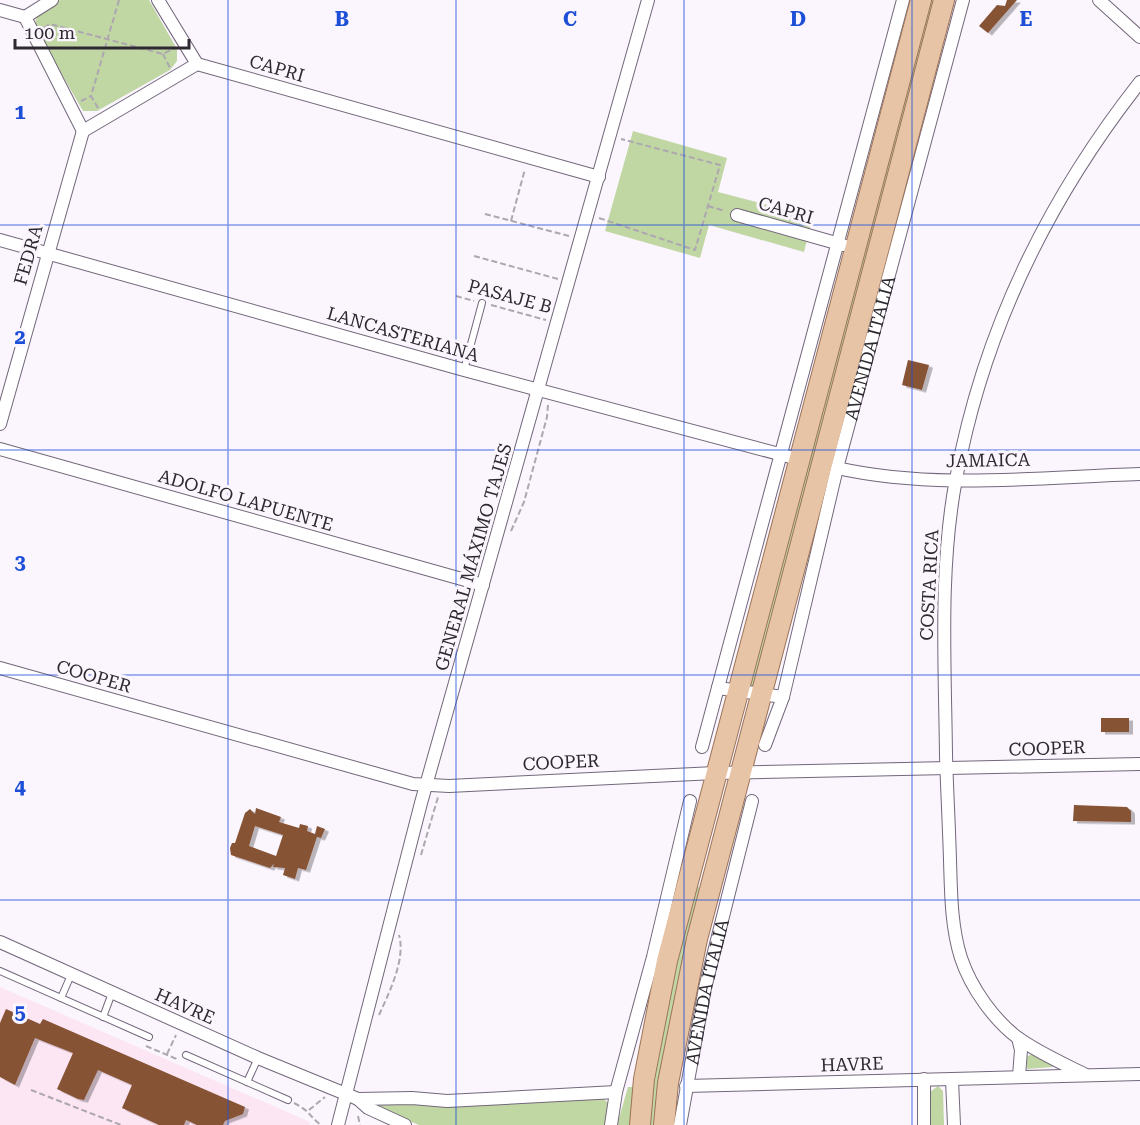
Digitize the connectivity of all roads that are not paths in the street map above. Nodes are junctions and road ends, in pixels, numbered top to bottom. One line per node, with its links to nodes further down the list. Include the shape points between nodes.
1 (52, 0): 10 (street)
2 (158, 0): 12 (street)
3 (648, 0): 15 (street, GENERAL MÁXIMO TAJES)
4 (903, 0): 18 (street)
5 (920, 0): 18 (main road)
6 (944, 0): 37 (main road, AVENIDA ITALIA)
7 (963, 0): 26 (street, AVENIDA ITALIA)
8 (1099, 0): 11 (street)
9 (0, 10): 10 (street)
10 (25, 16): 14 (street)
11 (1140, 38)
12 (197, 64): 14 (street); 15 (street, CAPRI)
13 (1140, 82): 28 (street, COSTA RICA, via 1062,191 1011,293 981,378)
14 (83, 131): 19 (street, FEDRA)
15 (599, 177): 22 (street, GENERAL MÁXIMO TAJES)
16 (737, 215): 18 (street, CAPRI)
17 (0, 240): 19 (street, LANCASTERIANA)
18 (846, 245): 25 (main road)
19 (47, 253): 21 (street, LANCASTERIANA); 23 (street, FEDRA)
20 (482, 303): 21 (lane)
21 (464, 370): 22 (street, LANCASTERIANA)
22 (538, 390): 25 (street, LANCASTERIANA); 29 (street, GENERAL MÁXIMO TAJES)
23 (0, 424)
24 (0, 449): 29 (street, ADOLFO LAPUENTE)
25 (789, 457): 30 (street); 31 (main road)
26 (837, 468): 28 (street, JAMAICA, via 874,476); 38 (street, AVENIDA ITALIA)
27 (1140, 474): 28 (street, JAMAICA)
28 (956, 480): 43 (street, COSTA RICA, via 948,543 944,632)
29 (483, 585): 46 (street, GENERAL MÁXIMO TAJES)
30 (739, 607): 31 (street); 32 (street)
31 (759, 611): 33 (main road)
32 (730, 642): 33 (street); 35 (street)
33 (750, 646): 36 (main road)
34 (0, 668): 46 (street, COOPER)
35 (718, 688): 36 (street); 39 (street)
36 (737, 690): 37 (street); 39 (main road); 45 (main road, via 739,720 732,764)
37 (762, 694): 38 (street); 45 (main road, AVENIDA ITALIA)
38 (783, 697): 40 (street, AVENIDA ITALIA)
39 (720, 716): 41 (street); 44 (main road)
40 (765, 745)
41 (702, 747)
42 (1140, 764): 43 (street, COOPER)
43 (947, 769): 45 (street, COOPER); 61 (street, COSTA RICA, via 952,904 962,960 992,1013)
44 (715, 773): 45 (street, COOPER); 46 (street, COOPER); 49 (main road); 50 (main road, via 726,783 713,841)
45 (741, 773): 50 (main road, AVENIDA ITALIA)
46 (427, 785): 73 (street, GENERAL MÁXIMO TAJES)
47 (690, 801): 49 (street)
48 (752, 801): 50 (street, AVENIDA ITALIA)
49 (689, 845): 51 (main road); 53 (street)
50 (720, 868): 51 (street); 70 (street, AVENIDA ITALIA); 78 (main road, AVENIDA ITALIA, via 686,985)
51 (688, 879): 53 (main road)
52 (0, 942): 55 (street, HAVRE)
53 (660, 959): 58 (main road)
54 (0, 971): 57 (lane)
55 (71, 975): 56 (street, HAVRE); 57 (lane)
56 (112, 993): 59 (lane); 63 (street, HAVRE)
57 (61, 998): 59 (lane)
58 (651, 998): 71 (street); 77 (main road)
59 (103, 1017): 60 (lane)
60 (149, 1037)
61 (1018, 1038): 65 (street, COSTA RICA); 66 (street)
62 (186, 1055): 69 (lane)
63 (258, 1058): 69 (lane); 73 (street, HAVRE)
64 (1140, 1074): 65 (street, HAVRE)
65 (1086, 1075): 66 (street, HAVRE)
66 (1019, 1076): 68 (street, HAVRE)
67 (924, 1080): 68 (street, HAVRE); 70 (street, HAVRE); 80 (street)
68 (952, 1080): 81 (street)
69 (247, 1082): 72 (lane)
70 (686, 1086): 79 (street, AVENIDA ITALIA)
71 (616, 1092): 73 (street, HAVRE); 76 (street)
72 (288, 1100)
73 (353, 1102): 74 (street, GENERAL MÁXIMO TAJES); 75 (street, HAVRE)
74 (338, 1125)
75 (405, 1125)
76 (611, 1125)
77 (640, 1125)
78 (664, 1125)
79 (680, 1125)
80 (924, 1125)
81 (954, 1125)

